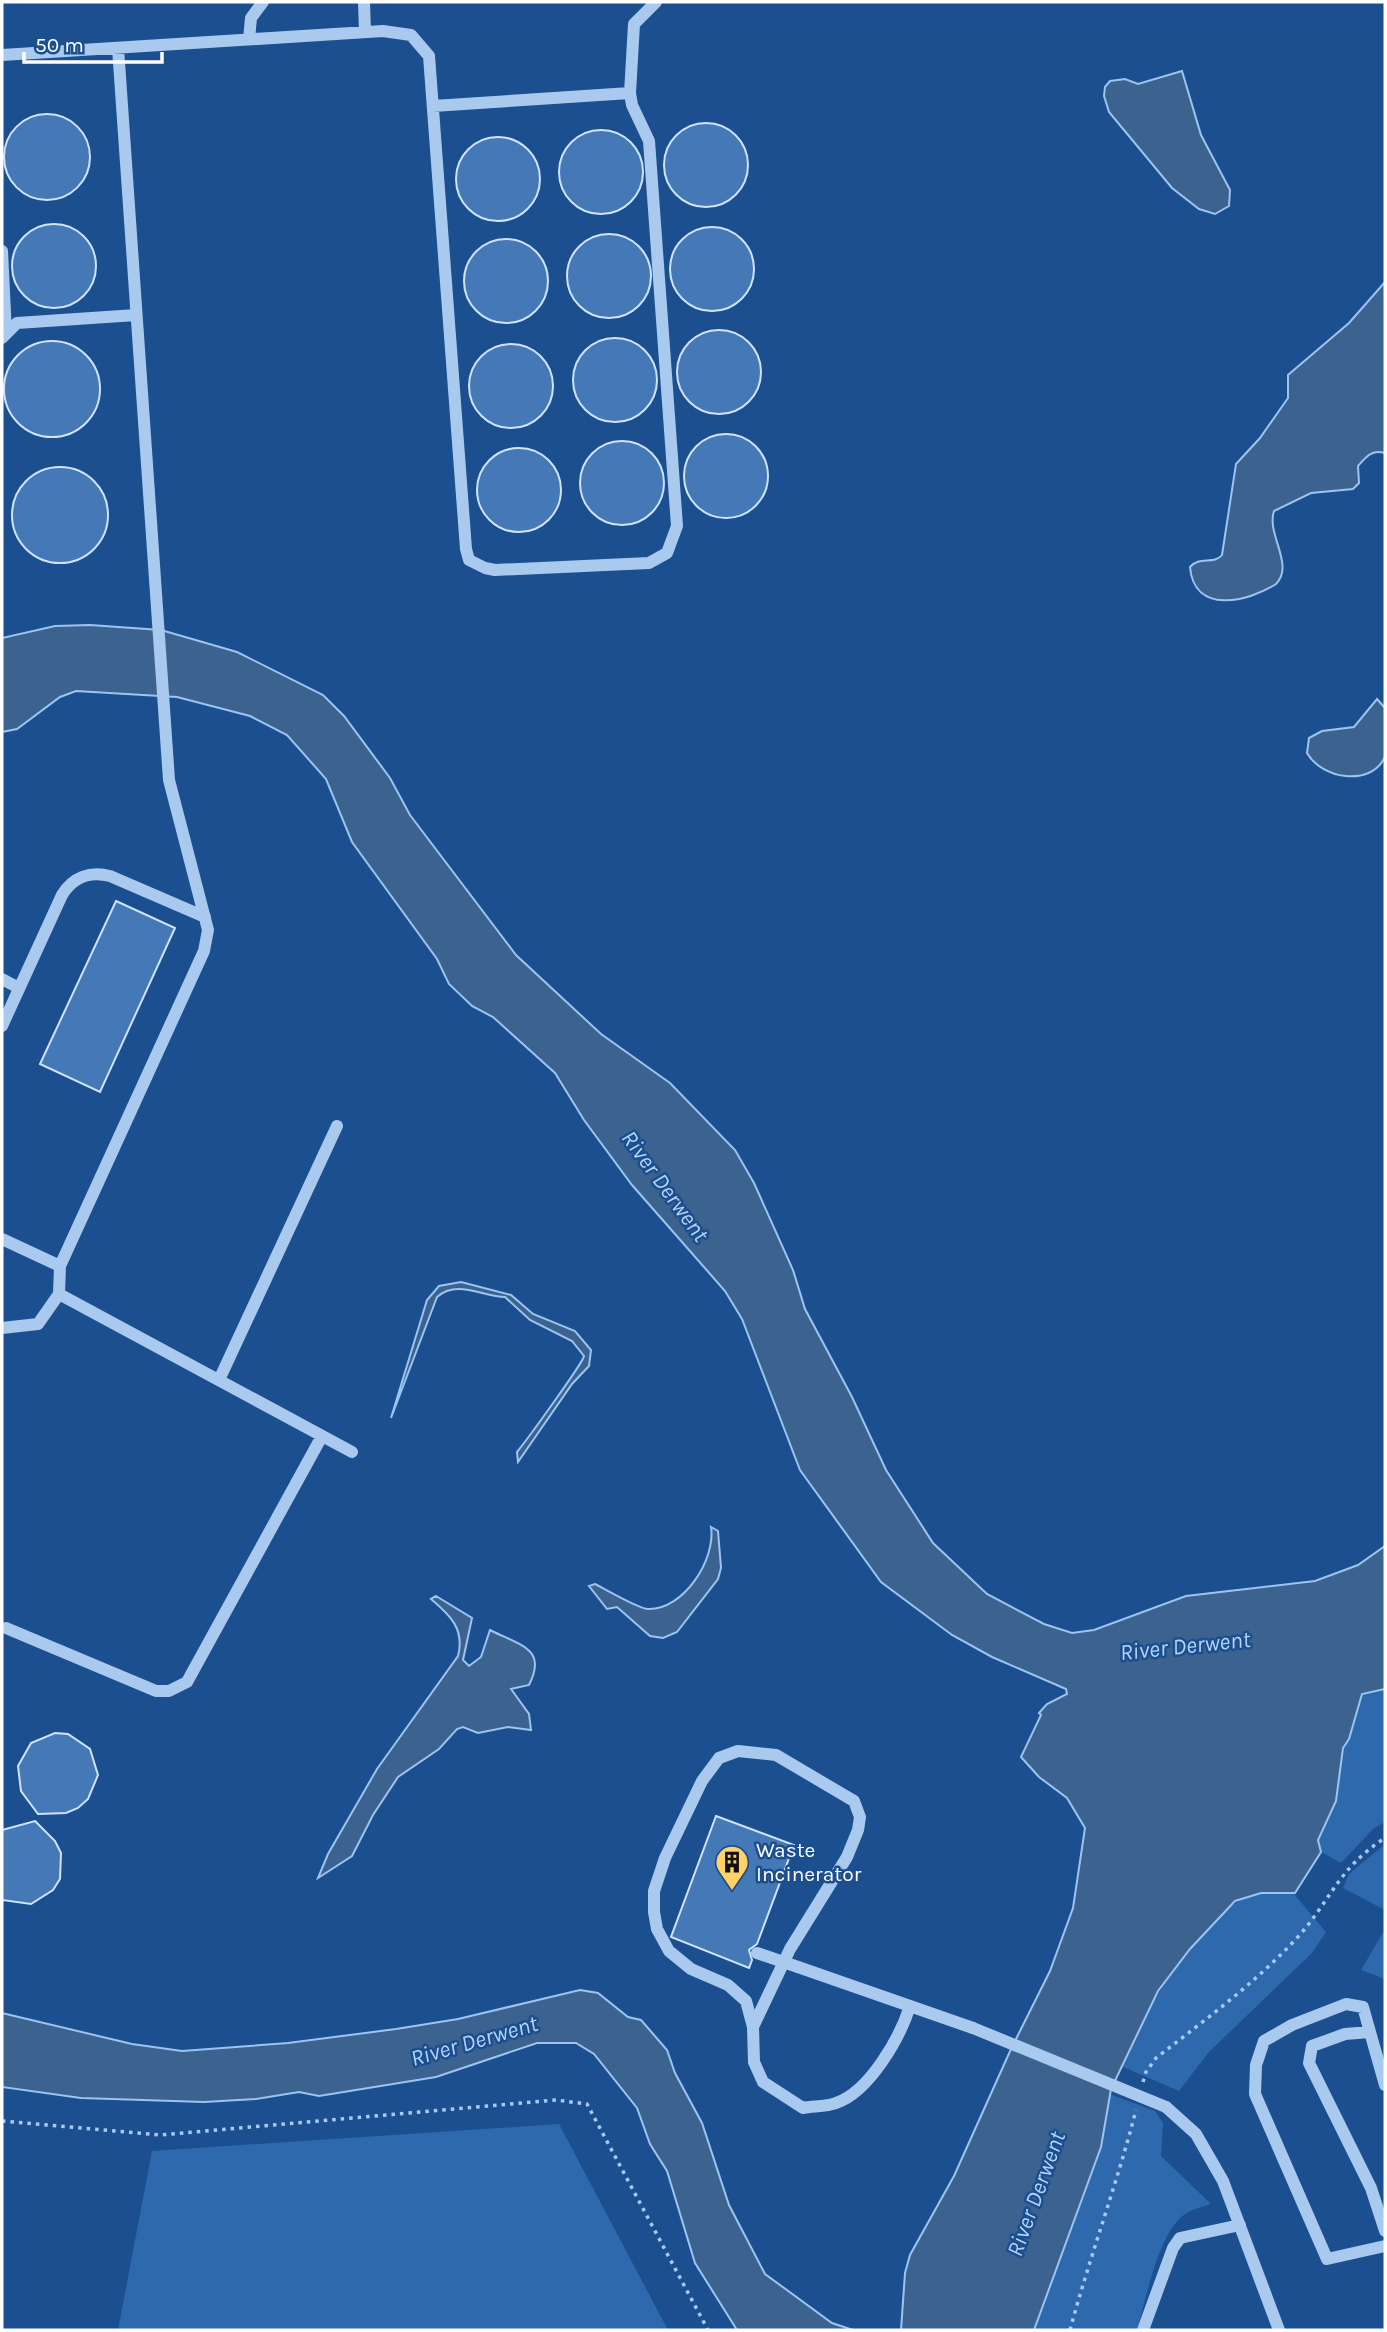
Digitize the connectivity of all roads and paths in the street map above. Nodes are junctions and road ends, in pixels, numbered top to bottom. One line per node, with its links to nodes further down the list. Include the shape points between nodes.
1 (263, 2): 5 (lane, via 251,18)
2 (363, 2): 4 (lane)
3 (656, 2): 8 (lane, via 634,24)
4 (365, 32): 5 (lane); 9 (lane, via 401,32 422,45 429,56)
5 (249, 39): 6 (lane)
6 (118, 48): 7 (lane); 11 (lane)
7 (2, 55)
8 (630, 93): 9 (lane); 9 (lane, via 649,141 677,527 667,553 649,563 495,569 469,560)
9 (433, 106)
10 (2, 251): 12 (lane)
11 (136, 315): 12 (lane, via 17,323); 13 (lane, via 169,780)
12 (4, 336)
13 (205, 917): 15 (lane, via 110,876 83,876 69,883 62,895); 19 (lane, via 204,951)
14 (2, 979): 15 (lane)
15 (19, 988): 16 (lane)
16 (2, 1026)
17 (337, 1126): 22 (lane)
18 (2, 1239): 19 (lane)
19 (60, 1266): 20 (lane)
20 (59, 1294): 21 (lane, via 38,1324); 22 (lane)
21 (2, 1328)
22 (219, 1380): 23 (lane)
23 (322, 1436): 24 (lane); 25 (lane, via 187,1682 169,1691 156,1691)
24 (352, 1452)
25 (6, 1628)
26 (1385, 1838): 31 (path, via 1345,1872 1299,1936 1245,1989 1156,2058)
27 (757, 1953): 28 (lane, bridge)
28 (910, 2006): 29 (lane, via 886,2058 866,2081 837,2103 803,2108 763,2082 754,2062); 36 (lane, bridge, via 1166,2107 1196,2134 1223,2181)
29 (753, 2027): 29 (lane, via 746,2001 670,1951 657,1929 654,1912 654,1891 665,1858 702,1781 719,1758 738,1751 776,1755 853,1801 860,1817 847,1857 790,1949)
30 (1370, 2032): 32 (lane); 35 (lane, via 1345,2034 1312,2046 1309,2063); 37 (lane, via 1363,2007 1346,2004 1292,2025 1264,2041 1256,2065 1255,2094 1327,2259)
31 (1143, 2085)
32 (1385, 2085)
33 (1139, 2098): 39 (path, via 1120,2175)
34 (2, 2121): 38 (path, via 161,2135 556,2100 587,2104)
35 (1384, 2224)
36 (1240, 2225): 40 (lane, via 1180,2238); 41 (lane)
37 (1385, 2246)
38 (708, 2330)
39 (1070, 2330)
40 (1143, 2330)
41 (1279, 2330)

